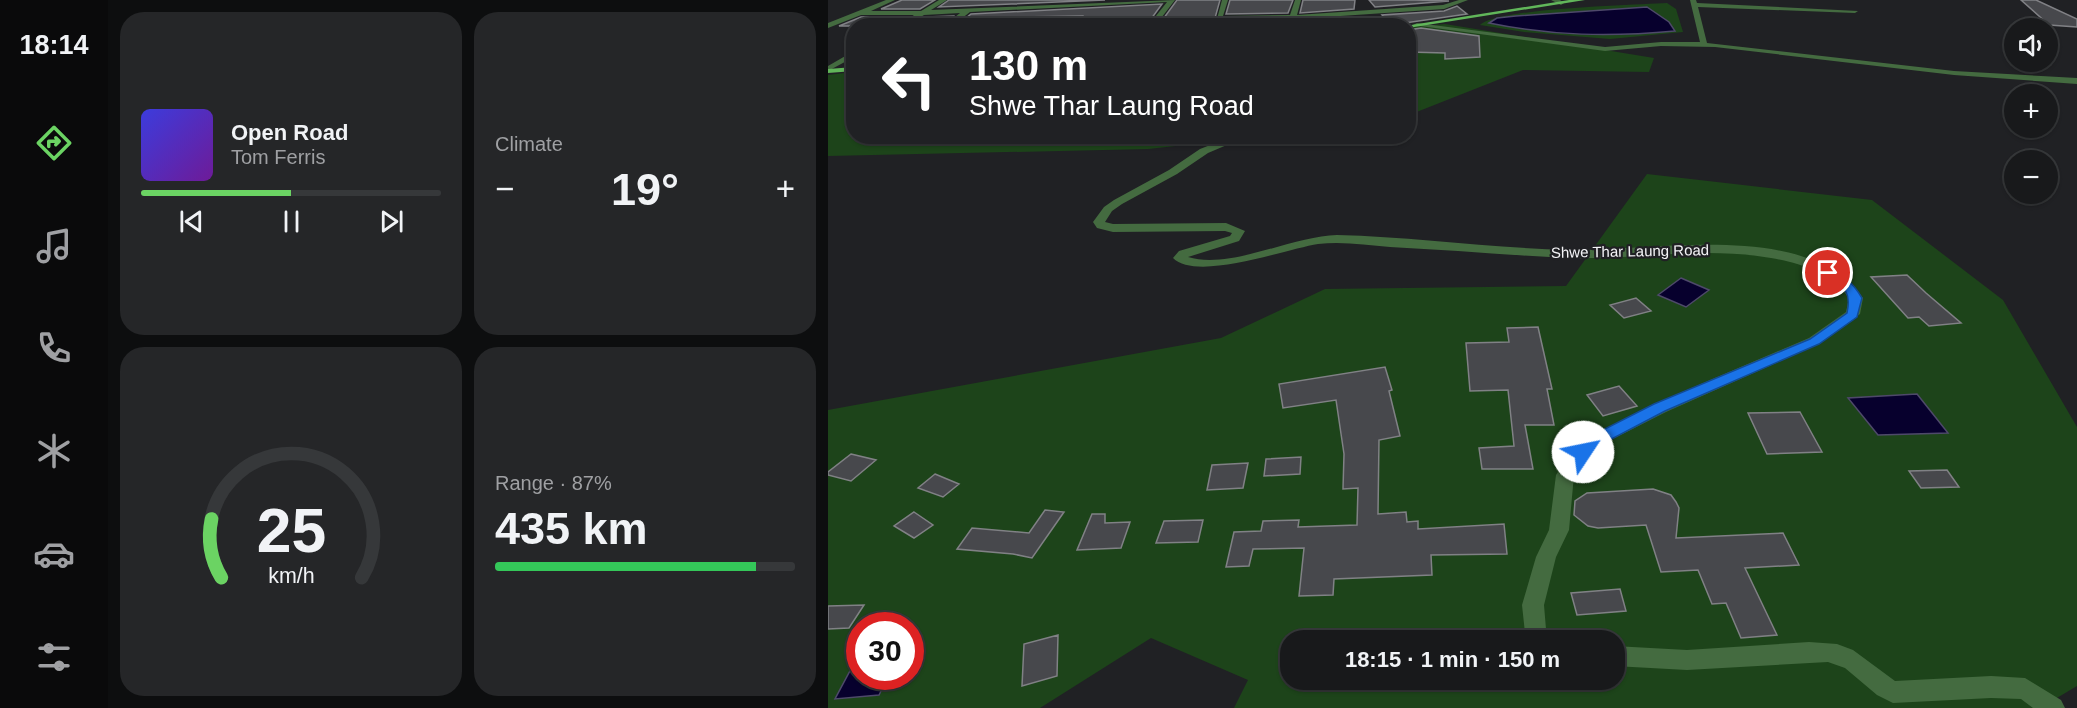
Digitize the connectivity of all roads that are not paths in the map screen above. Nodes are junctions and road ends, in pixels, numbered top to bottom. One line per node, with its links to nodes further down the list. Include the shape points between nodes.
1 (892, 0): 17 (street)
2 (944, 0): 18 (street)
3 (986, 0): 15 (street)
4 (1033, 0): 13 (street)
5 (1172, 0): 13 (street); 23 (street)
6 (1225, 0): 19 (street, via 1219,18)
7 (1298, 0): 19 (street)
8 (1387, 0): 14 (street)
9 (1465, 0): 14 (street, via 1444,6)
10 (1582, 0): 11 (main road)
11 (1557, 1): 25 (main road)
12 (1694, 2): 16 (street); 28 (street)
13 (1021, 8): 15 (street)
14 (1387, 9): 19 (street)
15 (967, 11): 18 (street); 22 (street)
16 (1855, 11)
17 (860, 13): 18 (street); 20 (street)
18 (921, 13): 21 (street)
19 (1292, 17)
20 (848, 18)
21 (913, 18)
22 (958, 18)
23 (1157, 18)
24 (846, 19): 26 (street)
25 (1416, 25)
26 (828, 26)
27 (1416, 26): 28 (street, via 1605,48)
28 (1704, 45): 32 (street, via 1954,73)
29 (846, 58): 31 (street)
30 (846, 69): 31 (main road)
31 (828, 70)
32 (2077, 81)
33 (1222, 144): 34 (street, Shwe Thar Laung Road, via 1118,202 1099,222 1113,228 1226,227 1239,231 1235,237 1183,254 1179,258 1184,261 1262,255 1330,239 1571,254 1733,249 1819,268 1851,288 1856,298 1853,315 1814,341 1660,408 1593,442 1573,462 1565,475 1559,530 1546,557 1533,605)
34 (1536, 630)
35 (1625, 657): 36 (street, via 1684,661 1810,652 1839,654 1863,666 1878,686 1893,692 2025,689)
36 (2053, 708)

